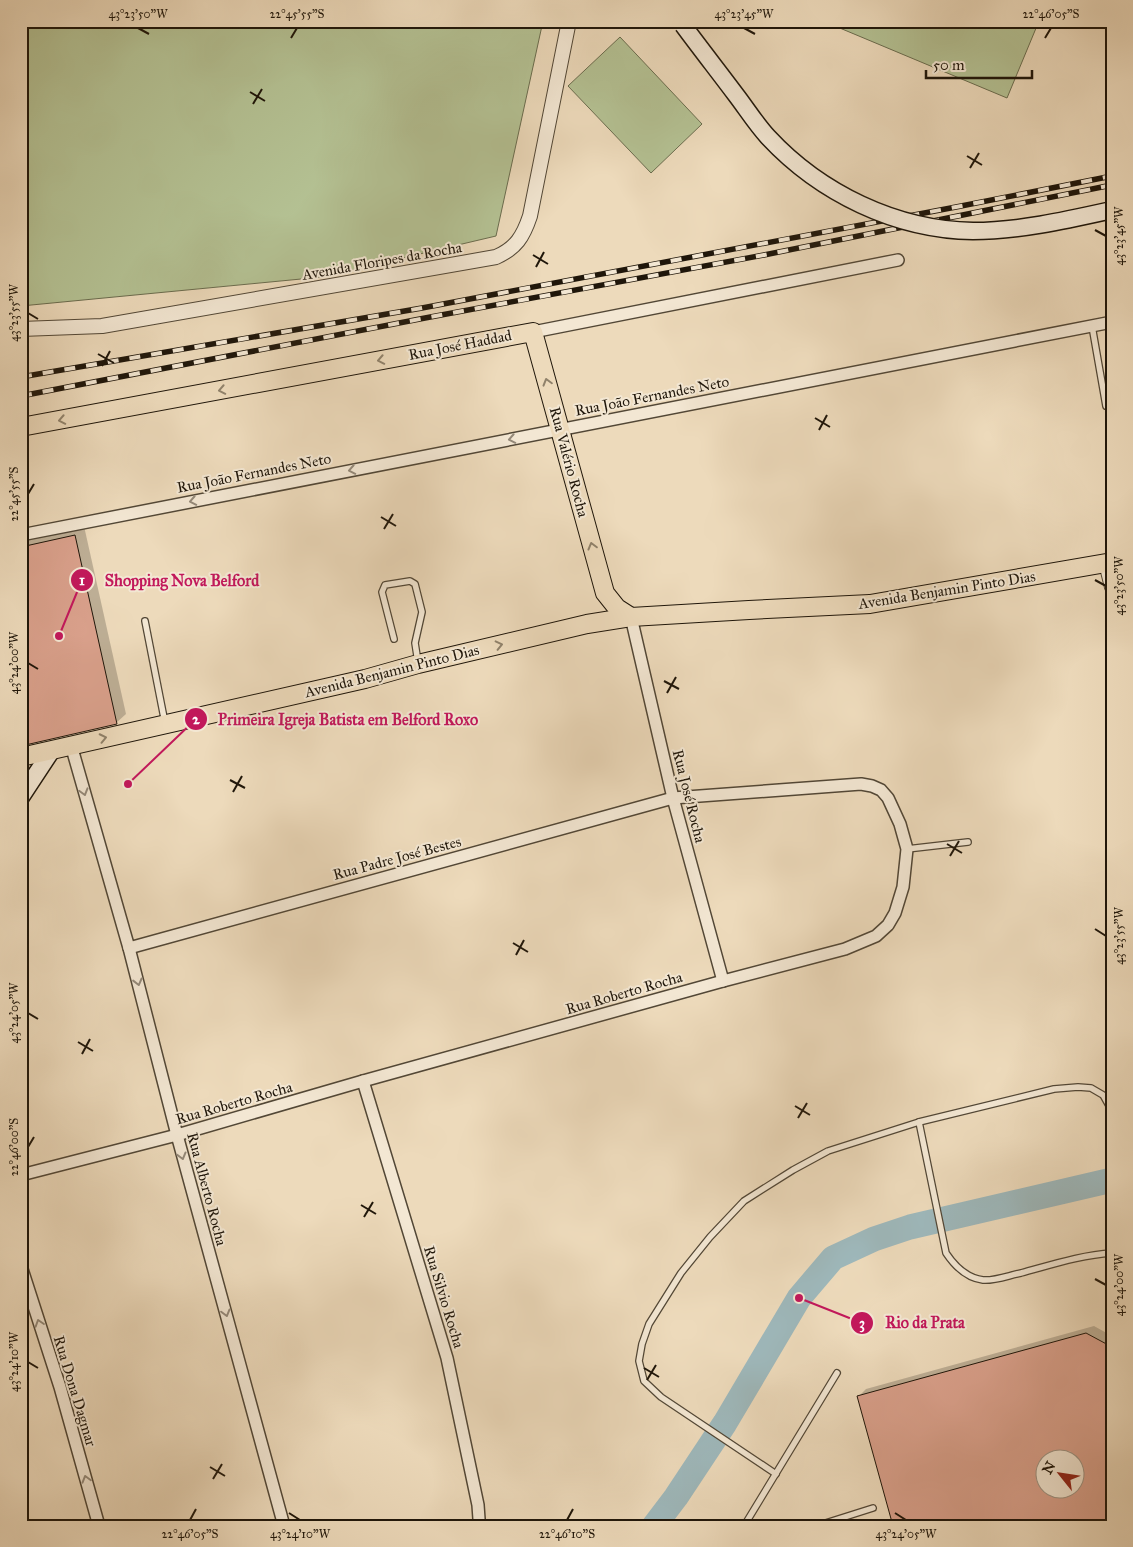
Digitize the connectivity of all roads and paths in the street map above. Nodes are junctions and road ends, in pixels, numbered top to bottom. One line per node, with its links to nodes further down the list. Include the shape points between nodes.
1 (569, 21): 7 (street, Avenida Floripes da Rocha, via 530,216 526,230 508,252 496,257 102,326)
2 (681, 23): 3 (main road, bridge, via 767,136 801,168 848,199 926,226 972,230 1016,228)
3 (1112, 210)
4 (898, 260): 8 (street, Rua José Haddad)
5 (1112, 322): 6 (street, Rua João Fernandes Neto)
6 (1092, 326): 9 (lane); 11 (street, Rua João Fernandes Neto)
7 (21, 329)
8 (532, 332): 10 (main road, Rua José Haddad, one-way to 10); 11 (main road, Rua Valério Rocha, one-way to 8)
9 (1106, 406)
10 (21, 427)
11 (560, 429): 12 (street, Rua João Fernandes Neto, one-way to 12); 15 (main road, Rua Valério Rocha, one-way to 11)
12 (21, 535)
13 (1109, 562): 14 (street); 16 (main road, Avenida Benjamin Pinto Dias, via 870,604)
14 (1112, 586)
15 (605, 593): 16 (main road, via 617,608); 18 (main road, via 599,609)
16 (631, 617): 18 (main road, Avenida Benjamin Pinto Dias); 26 (street, Rua José Rocha)
17 (145, 621): 21 (lane)
18 (587, 624): 20 (main road, Avenida Benjamin Pinto Dias, one-way to 18)
19 (394, 639): 20 (lane, via 383,588 410,581 415,584 422,612 415,643)
20 (418, 664): 21 (main road, Avenida Benjamin Pinto Dias)
21 (166, 725): 22 (main road, Avenida Benjamin Pinto Dias, one-way to 21)
22 (71, 745): 23 (main road, Avenida Benjamin Pinto Dias); 29 (street, Rua Alberto Rocha, one-way to 29)
23 (52, 750): 24 (main road, Avenida Benjamin Pinto Dias); 25 (main road)
24 (21, 757)
25 (21, 797)
26 (672, 798): 28 (street, Rua Roberto Rocha, via 861,784 872,786 888,798); 29 (street, Rua Padre José Bestes); 30 (street, Rua José Rocha)
27 (968, 842): 28 (lane)
28 (907, 849): 30 (street, Rua Roberto Rocha, via 903,887 895,913 876,936 845,949)
29 (129, 948): 34 (street, Rua Alberto Rocha, one-way to 34)
30 (723, 981): 31 (street, Rua Roberto Rocha)
31 (363, 1081): 34 (street, Rua Roberto Rocha); 43 (street, Rua Silvio Rocha, via 447,1358 478,1505)
32 (1112, 1111): 33 (lane, via 1103,1095 1091,1088 1078,1087 1054,1089)
33 (919, 1122): 36 (lane, via 943,1243 946,1253 964,1272 983,1280 1094,1254); 39 (lane, via 828,1151 744,1201 681,1273 649,1324 639,1362 644,1381 661,1397)
34 (177, 1135): 35 (street, Rua Roberto Rocha); 42 (street, Rua Alberto Rocha, one-way to 42)
35 (21, 1175)
36 (1112, 1254)
37 (21, 1266): 41 (street, Rua Dona Dagmar, one-way to 37, via 60,1387)
38 (837, 1373): 39 (lane)
39 (776, 1474): 44 (lane)
40 (873, 1508): 45 (lane)
41 (99, 1526)
42 (284, 1526)
43 (478, 1526)
44 (744, 1526)
45 (816, 1526)

